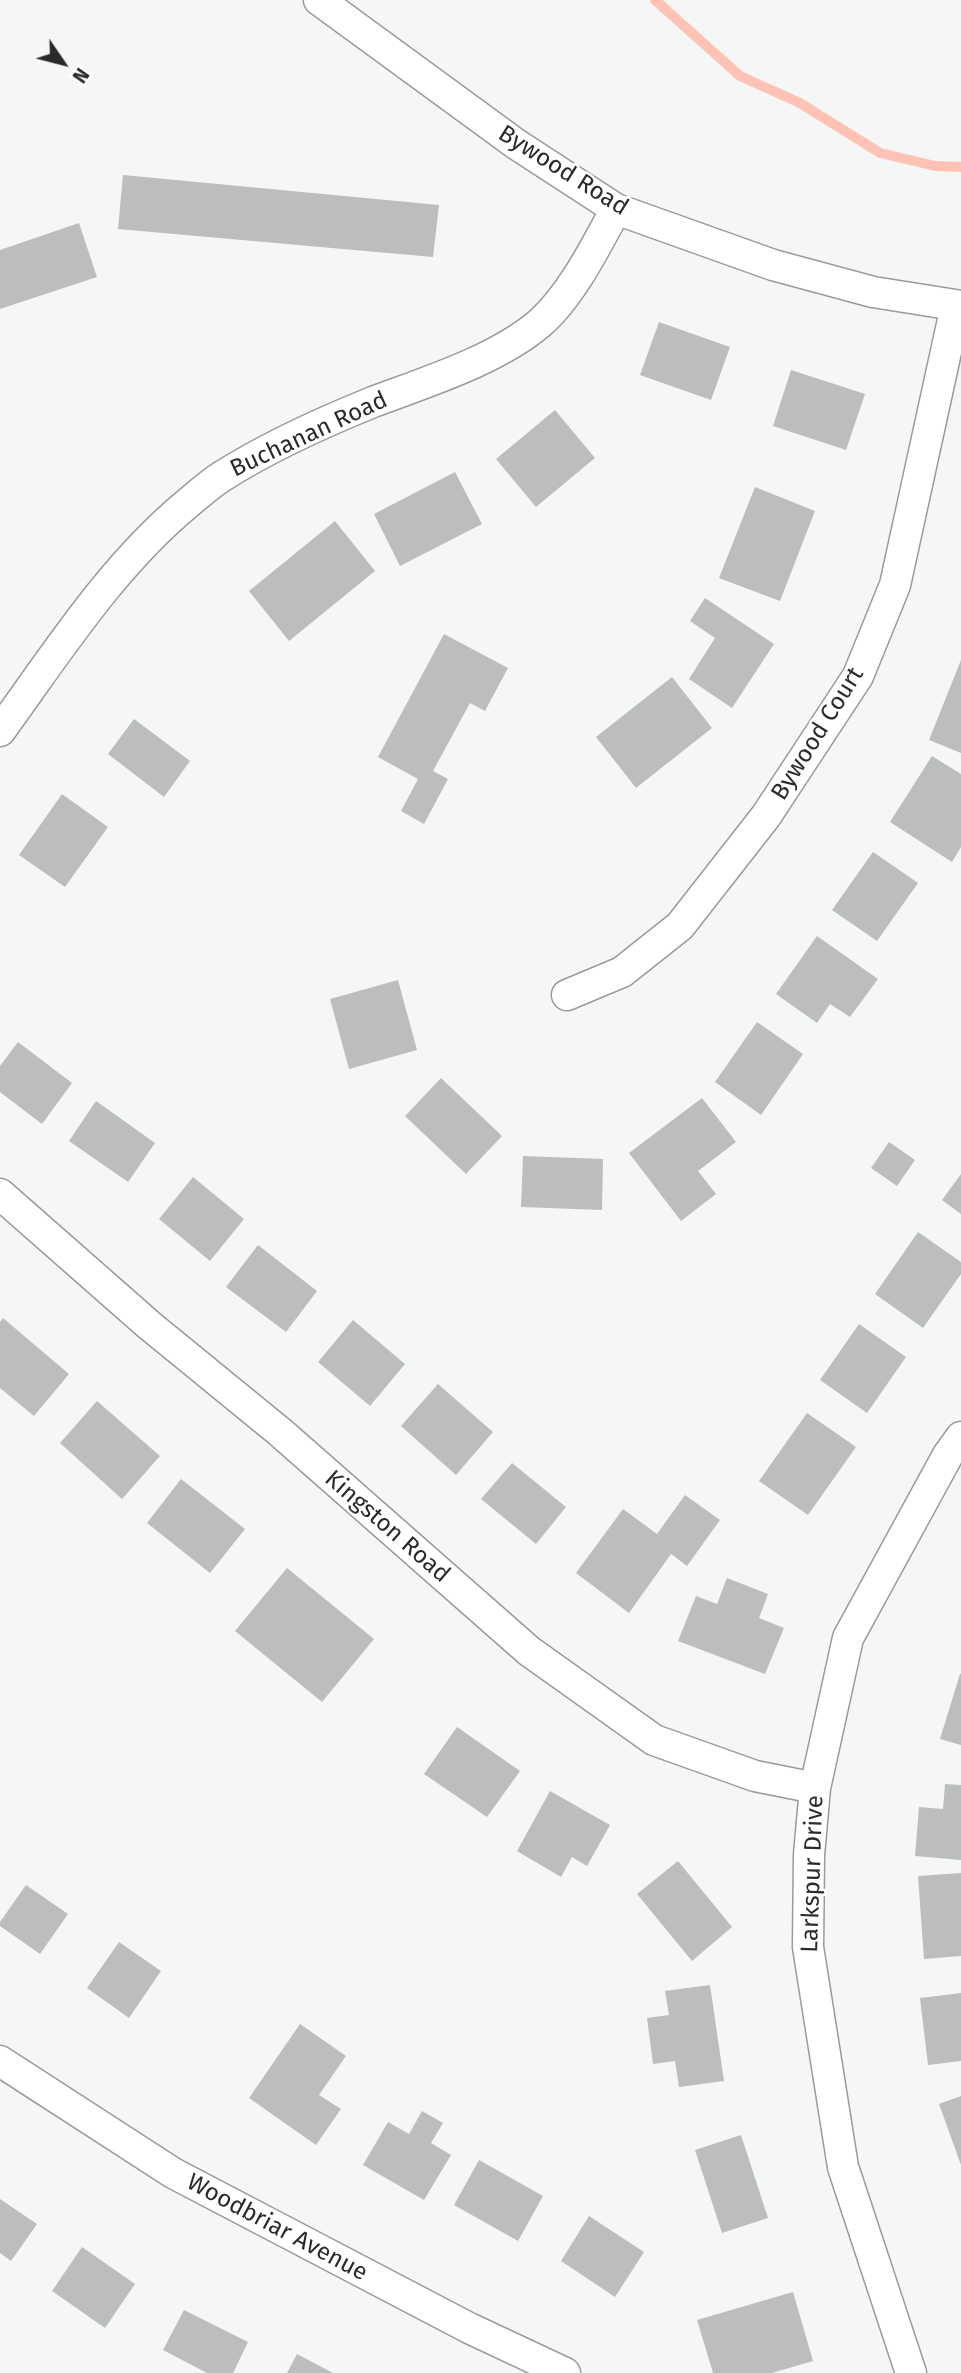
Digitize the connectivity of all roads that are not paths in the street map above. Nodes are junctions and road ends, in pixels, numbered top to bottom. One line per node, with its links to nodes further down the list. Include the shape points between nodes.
1 (319, 0): 2 (street, Bywood Road, via 516,144)
2 (615, 209): 3 (street, Bywood Road, via 773,265 873,292); 4 (street, Buchanan Road, via 567,290 541,322 513,343 268,449 219,478 176,513 138,548 106,587)
3 (958, 306): 5 (street, Bywood Court, via 895,585 858,676 766,816 680,926 622,972)
4 (0, 731)
5 (567, 995)
6 (0, 1194): 8 (street, Kingston Road, via 529,1651 654,1740 755,1776)
7 (961, 1437): 8 (street, Larkspur Drive, via 848,1638)
8 (815, 1788): 11 (street, Larkspur Drive, via 808,1947 834,2112 844,2167)
9 (0, 2061): 10 (street, Woodbriar Avenue, via 173,2173 469,2328)
10 (565, 2373)
11 (911, 2373)

